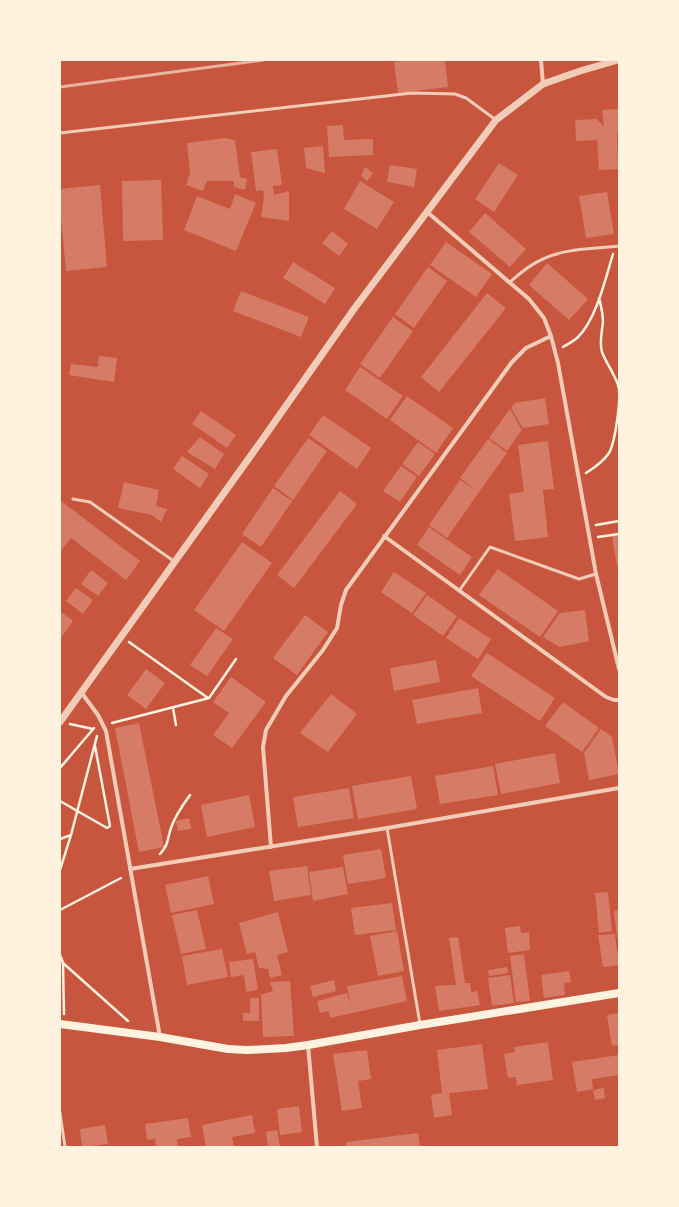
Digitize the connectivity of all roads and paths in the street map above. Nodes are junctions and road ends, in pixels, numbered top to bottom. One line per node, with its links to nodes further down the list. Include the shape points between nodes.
1 (541, 60): 3 (street)
2 (618, 60): 3 (street)
3 (543, 84): 4 (street)
4 (496, 120): 5 (lane, via 466,98 455,94 412,93); 6 (street)
5 (60, 133)
6 (426, 211): 8 (street); 19 (street)
7 (617, 246): 8 (lane, via 555,254 524,270); 9 (path)
8 (510, 282): 10 (street, via 529,299 544,318)
9 (599, 298): 11 (path, via 590,320 579,336); 12 (path, via 603,310 600,342 602,352 619,387 615,436 609,453 596,467)
10 (551, 336): 11 (street); 17 (street, via 526,348 512,362)
11 (555, 351): 12 (street)
12 (579, 478): 15 (street)
13 (73, 499): 19 (lane, via 90,502)
14 (619, 521): 15 (path)
15 (587, 526): 18 (street)
16 (619, 534): 18 (path)
17 (384, 536): 21 (street); 45 (street, via 346,590 337,628 286,696 266,730 263,747)
18 (589, 538): 20 (street)
19 (175, 562): 22 (street)
20 (596, 574): 21 (lane, via 579,579 490,547); 24 (street)
21 (459, 591): 27 (street, via 606,697)
22 (121, 637): 25 (street); 26 (path)
23 (236, 659): 26 (path)
24 (619, 669)
25 (81, 692): 29 (street); 30 (street)
26 (209, 698): 28 (path)
27 (619, 700)
28 (173, 708): 31 (path); 32 (path)
29 (101, 720): 31 (street); 33 (path); 34 (path)
30 (60, 722): 33 (path)
31 (103, 725): 40 (street)
32 (176, 725)
33 (94, 729): 35 (path)
34 (95, 744): 39 (path); 41 (path)
35 (60, 768)
36 (619, 788): 42 (street)
37 (190, 795): 46 (path, via 170,829 168,844)
38 (60, 801): 39 (path)
39 (78, 811): 41 (path, via 107,828); 43 (path)
40 (122, 824): 41 (path); 47 (street)
41 (110, 826)
42 (387, 828): 45 (street); 56 (lane)
43 (71, 835): 44 (path); 48 (path)
44 (60, 839)
45 (271, 847): 46 (street)
46 (150, 866): 47 (street)
47 (130, 869): 58 (street)
48 (60, 870)
49 (121, 878): 50 (path)
50 (60, 910)
51 (60, 955): 52 (path)
52 (63, 963): 54 (path); 57 (path)
53 (619, 993): 56 (main road)
54 (64, 1015)
55 (60, 1024): 58 (main road)
56 (420, 1025): 59 (main road)
57 (133, 1026)
58 (160, 1037): 59 (main road, via 228,1049)
59 (308, 1045): 62 (street)
60 (60, 1113): 61 (lane)
61 (65, 1147)
62 (317, 1147)

